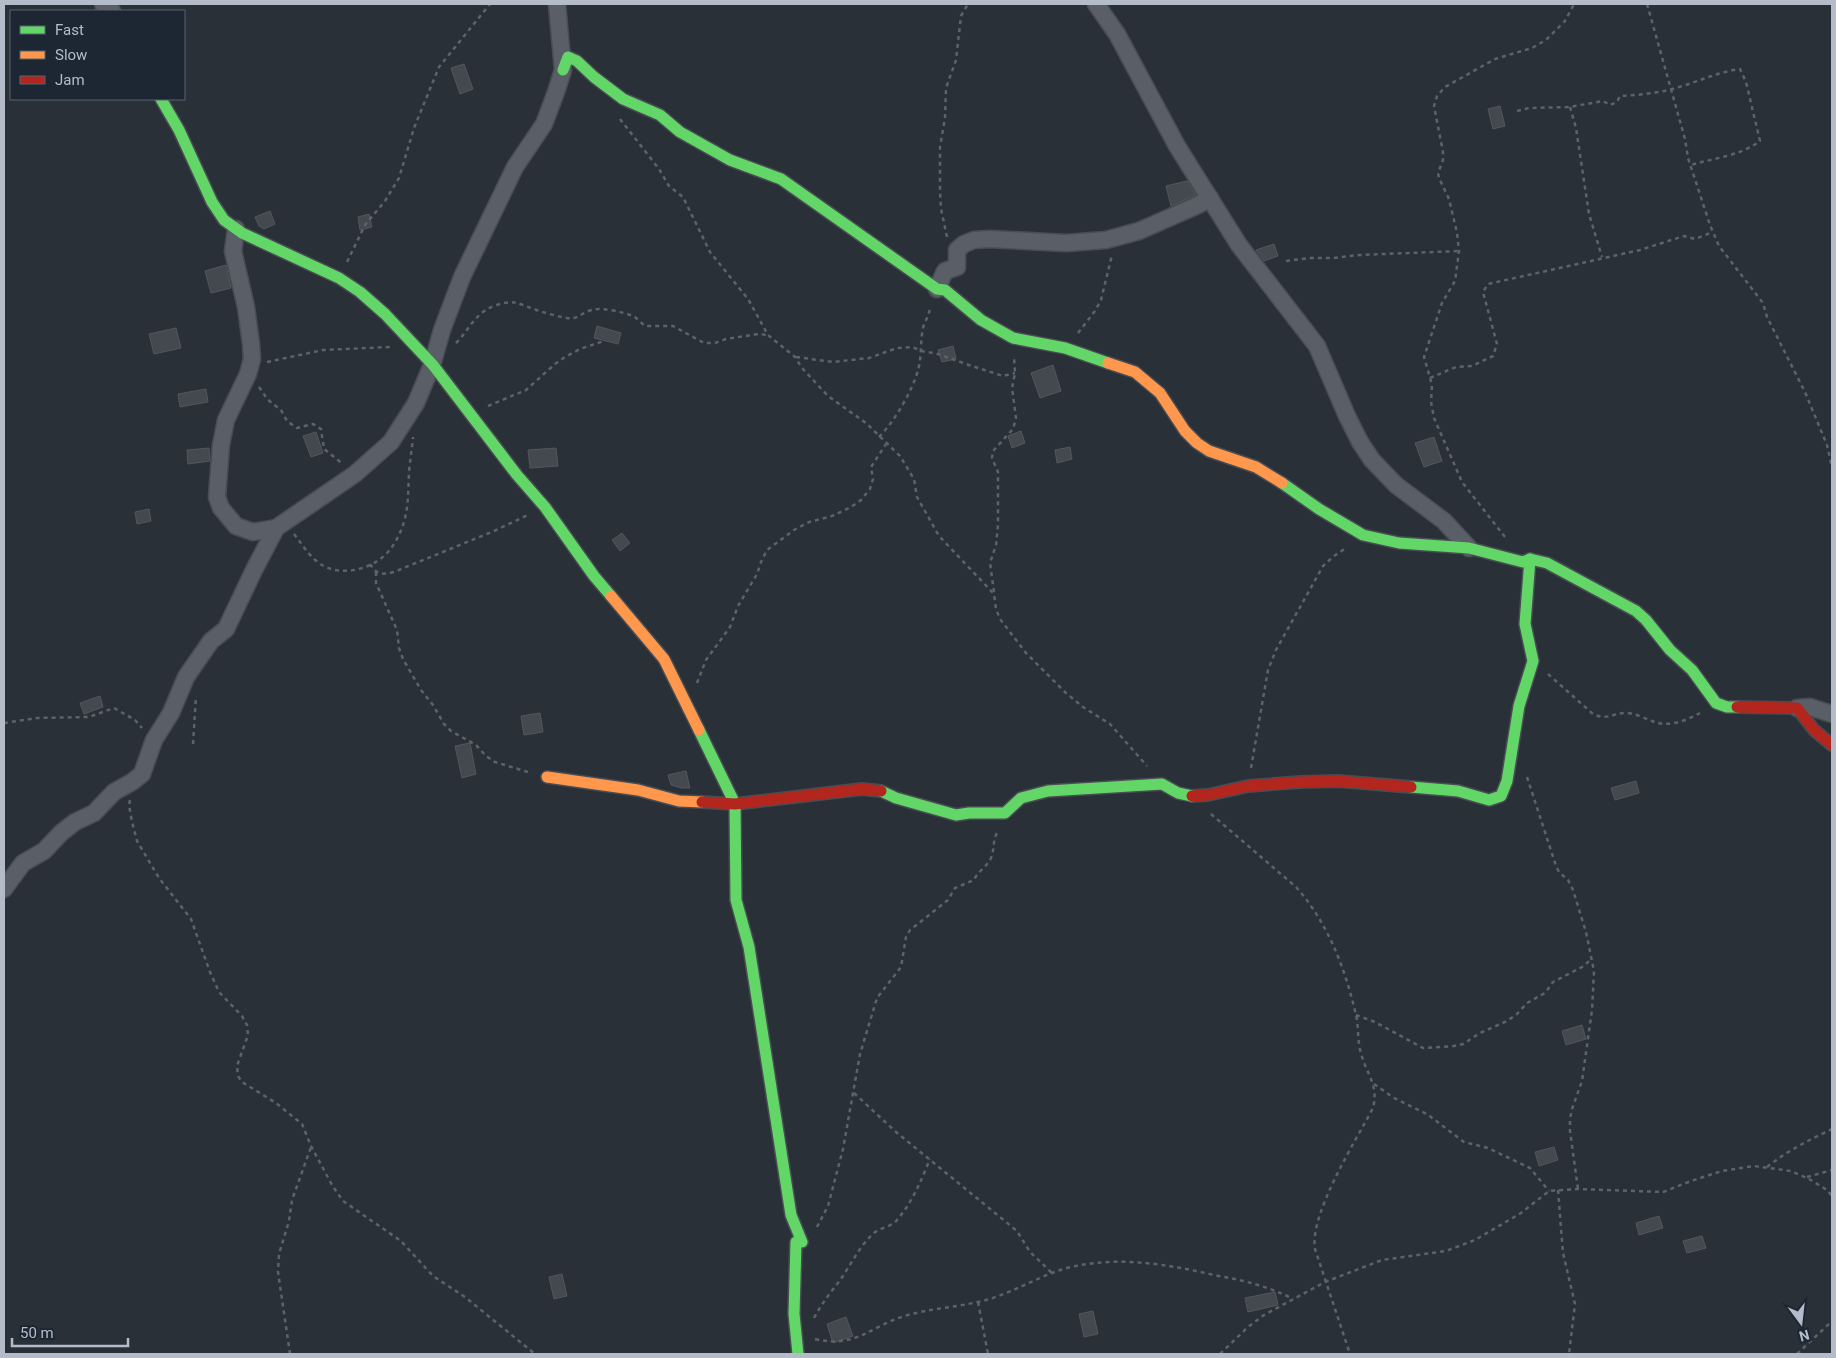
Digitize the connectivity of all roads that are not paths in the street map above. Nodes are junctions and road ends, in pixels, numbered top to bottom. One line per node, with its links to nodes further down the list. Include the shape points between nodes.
1 (558, 4): 3 (street)
2 (1096, 4): 5 (street, via 1117,34 1177,146)
3 (563, 70): 7 (street, via 568,57 578,61 623,98 660,115 680,132 730,160 781,179); 8 (street, via 544,124 515,167 462,277)
4 (162, 100): 6 (street, via 212,202 224,220)
5 (1210, 198): 7 (street, via 1123,236 1106,240 1066,243 974,240 957,250 957,267 945,270); 10 (street, via 1257,270 1317,346 1347,416 1372,460 1396,485 1444,521)
6 (236, 229): 8 (street, via 339,278 373,303); 9 (street, via 233,251 252,344 249,372 226,420 217,497 221,508 236,526 253,532)
7 (937, 289): 10 (street, via 945,290 981,320 1013,338 1065,348 1134,372 1160,393 1197,443 1209,451 1266,472 1319,510 1363,535 1399,543)
8 (432, 365): 9 (street, via 416,403 391,442 356,474); 16 (street, via 545,507 594,576 664,659)
9 (276, 528): 17 (street, via 226,629 211,641 186,677 171,713 154,740 142,774 114,792 94,813 75,822 44,850 23,862)
10 (1469, 548): 11 (street, via 1523,562)
11 (1530, 558): 12 (street, via 1636,611 1692,670 1716,703 1727,707); 16 (street, via 1524,624 1532,661 1519,706 1507,781 1501,796 1496,799 1458,791 1338,781 1248,786 1191,796 1162,784 1048,791 1021,798 1006,813 956,815 862,788 788,800)
12 (1797, 708): 13 (street, via 1810,707); 14 (street, via 1814,730)
13 (1832, 714)
14 (1832, 745)
15 (547, 777): 16 (street, via 638,790 679,801)
16 (735, 804): 18 (street, via 736,900 749,947 791,1215 802,1242 796,1242 794,1314)
17 (4, 889)
18 (798, 1354)

